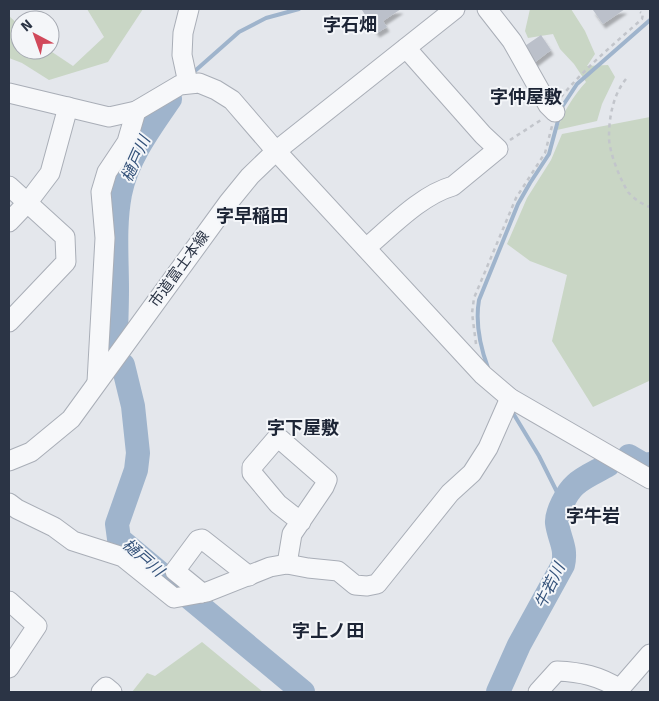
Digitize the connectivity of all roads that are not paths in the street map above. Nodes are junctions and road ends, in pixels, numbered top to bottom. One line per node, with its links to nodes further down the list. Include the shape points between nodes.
1 (189, 9): 5 (street, via 182,55)
2 (455, 9): 4 (street, 市道富士本線)
3 (487, 9): 9 (street, via 512,41)
4 (406, 48): 10 (street, 市道富士本線); 14 (street, via 498,150 452,186 414,207)
5 (188, 84): 8 (street, via 180,85); 10 (street, via 199,83 232,100)
6 (9, 93): 7 (street)
7 (68, 107): 8 (street, via 108,116); 12 (street, via 50,173)
8 (136, 111): 16 (street, via 128,142 107,172 102,192 105,238)
9 (555, 112)
10 (276, 151): 14 (street); 16 (street, 市道富士本線, via 228,203)
11 (9, 186): 12 (street)
12 (28, 202): 13 (street); 15 (street, via 65,237 66,262)
13 (9, 222)
14 (366, 248): 17 (street, via 483,375)
15 (9, 322)
16 (97, 382): 18 (street, 市道富士本線, via 65,425 31,452)
17 (510, 398): 19 (street); 22 (street, via 488,448 472,473 438,508 377,584 355,585 338,571)
18 (9, 461)
19 (650, 479)
20 (9, 503): 24 (street, via 73,541 123,557 174,598)
21 (301, 522): 22 (street, via 292,534)
22 (288, 564): 23 (street)
23 (249, 576): 24 (street); 24 (street, via 202,539 198,540 175,571)
24 (199, 594)
25 (9, 601): 27 (street, via 37,626)
26 (650, 654): 28 (street)
27 (9, 668)
28 (619, 691): 31 (street, via 612,684 581,672 557,670)
29 (101, 692): 30 (street, via 106,687)
30 (112, 692)
31 (538, 692)

